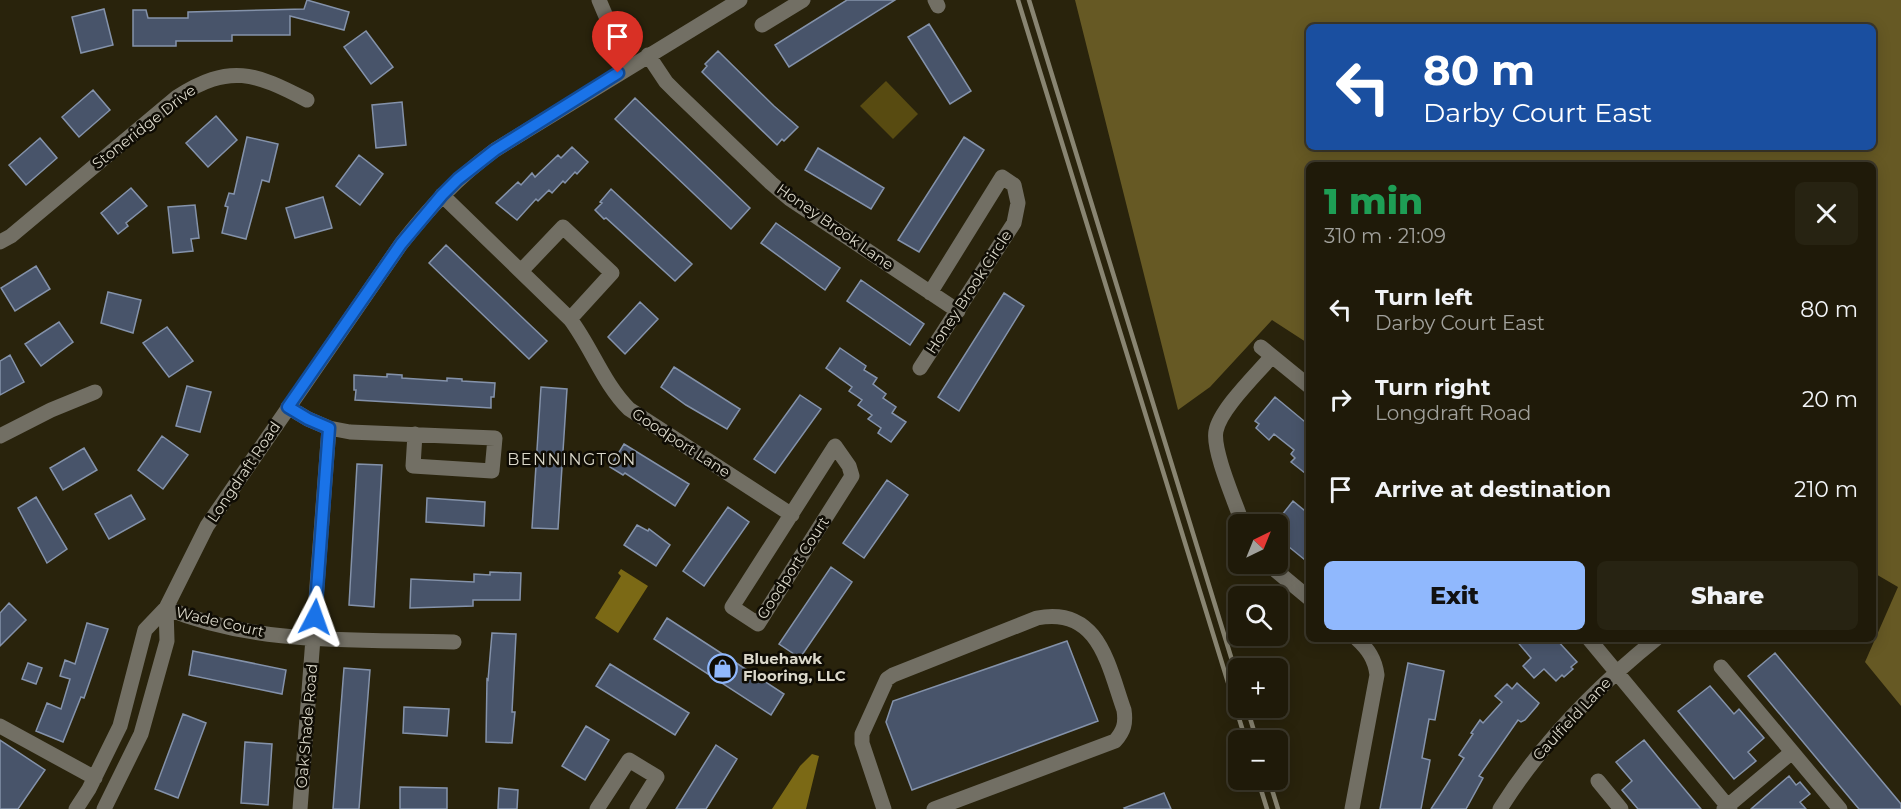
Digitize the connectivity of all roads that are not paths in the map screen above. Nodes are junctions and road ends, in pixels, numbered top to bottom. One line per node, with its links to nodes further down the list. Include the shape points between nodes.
1 (599, 0): 6 (street)
2 (740, 0): 5 (street, Longdraft Road)
3 (803, 0): 4 (street)
4 (762, 25)
5 (648, 55): 6 (street, Longdraft Road); 11 (street, Honey Brook Lane, via 666,82 771,183)
6 (630, 66): 8 (street, Longdraft Road, via 495,150)
7 (307, 100): 9 (street, Stoneridge Drive, via 272,81 243,75 226,75 198,84)
8 (442, 195): 10 (street, Goodport Lane); 17 (street, Longdraft Road, via 401,244)
9 (0, 242)
10 (520, 271): 13 (street, Goodport Lane); 13 (street, via 563,227 612,273)
11 (930, 293): 12 (street, Honey Brook Lane); 12 (street, Honey Brook Circle, via 1002,177 1014,185 1018,203 1014,223)
12 (958, 310): 14 (street, Honey Brook Circle)
13 (570, 319): 21 (street, Goodport Lane, via 616,396 628,409)
14 (920, 368)
15 (1306, 384): 22 (street, via 1267,351 1218,424 1218,451)
16 (95, 392): 20 (street)
17 (288, 407): 18 (street); 25 (street, Longdraft Road, via 207,526)
18 (329, 428): 19 (street); 26 (street, Oak Shade Road)
19 (415, 434): 19 (street, via 495,438 492,471 413,466)
20 (0, 436)
21 (792, 514): 21 (street, Goodport Court, via 835,446 852,476 758,624 732,607)
22 (1239, 514)
23 (1280, 574): 24 (street)
24 (1306, 596)
25 (166, 608): 26 (street, Wade Court, via 244,631); 36 (street, Longdraft Road, via 145,630 120,726); 37 (street, Longdraft Road, via 167,641 141,734)
26 (314, 639): 27 (street, Wade Court); 40 (street, Oak Shade Road)
27 (454, 642)
28 (1360, 642): 45 (street, via 1370,654 1377,675)
29 (1592, 642): 32 (street)
30 (1652, 642): 32 (street, Caulfield Lane)
31 (1720, 667): 34 (street)
32 (1616, 671): 38 (street); 46 (street, Caulfield Lane, via 1549,740)
33 (0, 726): 36 (street)
34 (1792, 752): 38 (street); 48 (street)
35 (1598, 781): 47 (street)
36 (92, 784): 37 (street); 39 (street, Longdraft Road)
37 (109, 807)
38 (1727, 808)
39 (76, 809)
40 (300, 809)
41 (597, 809): 42 (street, via 629,760 657,777)
42 (637, 809)
43 (884, 809): 44 (street, via 862,734 886,679 1037,618 1051,616 1077,622 1092,633 1100,644 1124,710 1126,721 1115,741)
44 (934, 809)
45 (1352, 809)
46 (1500, 809)
47 (1621, 809)
48 (1840, 809)

